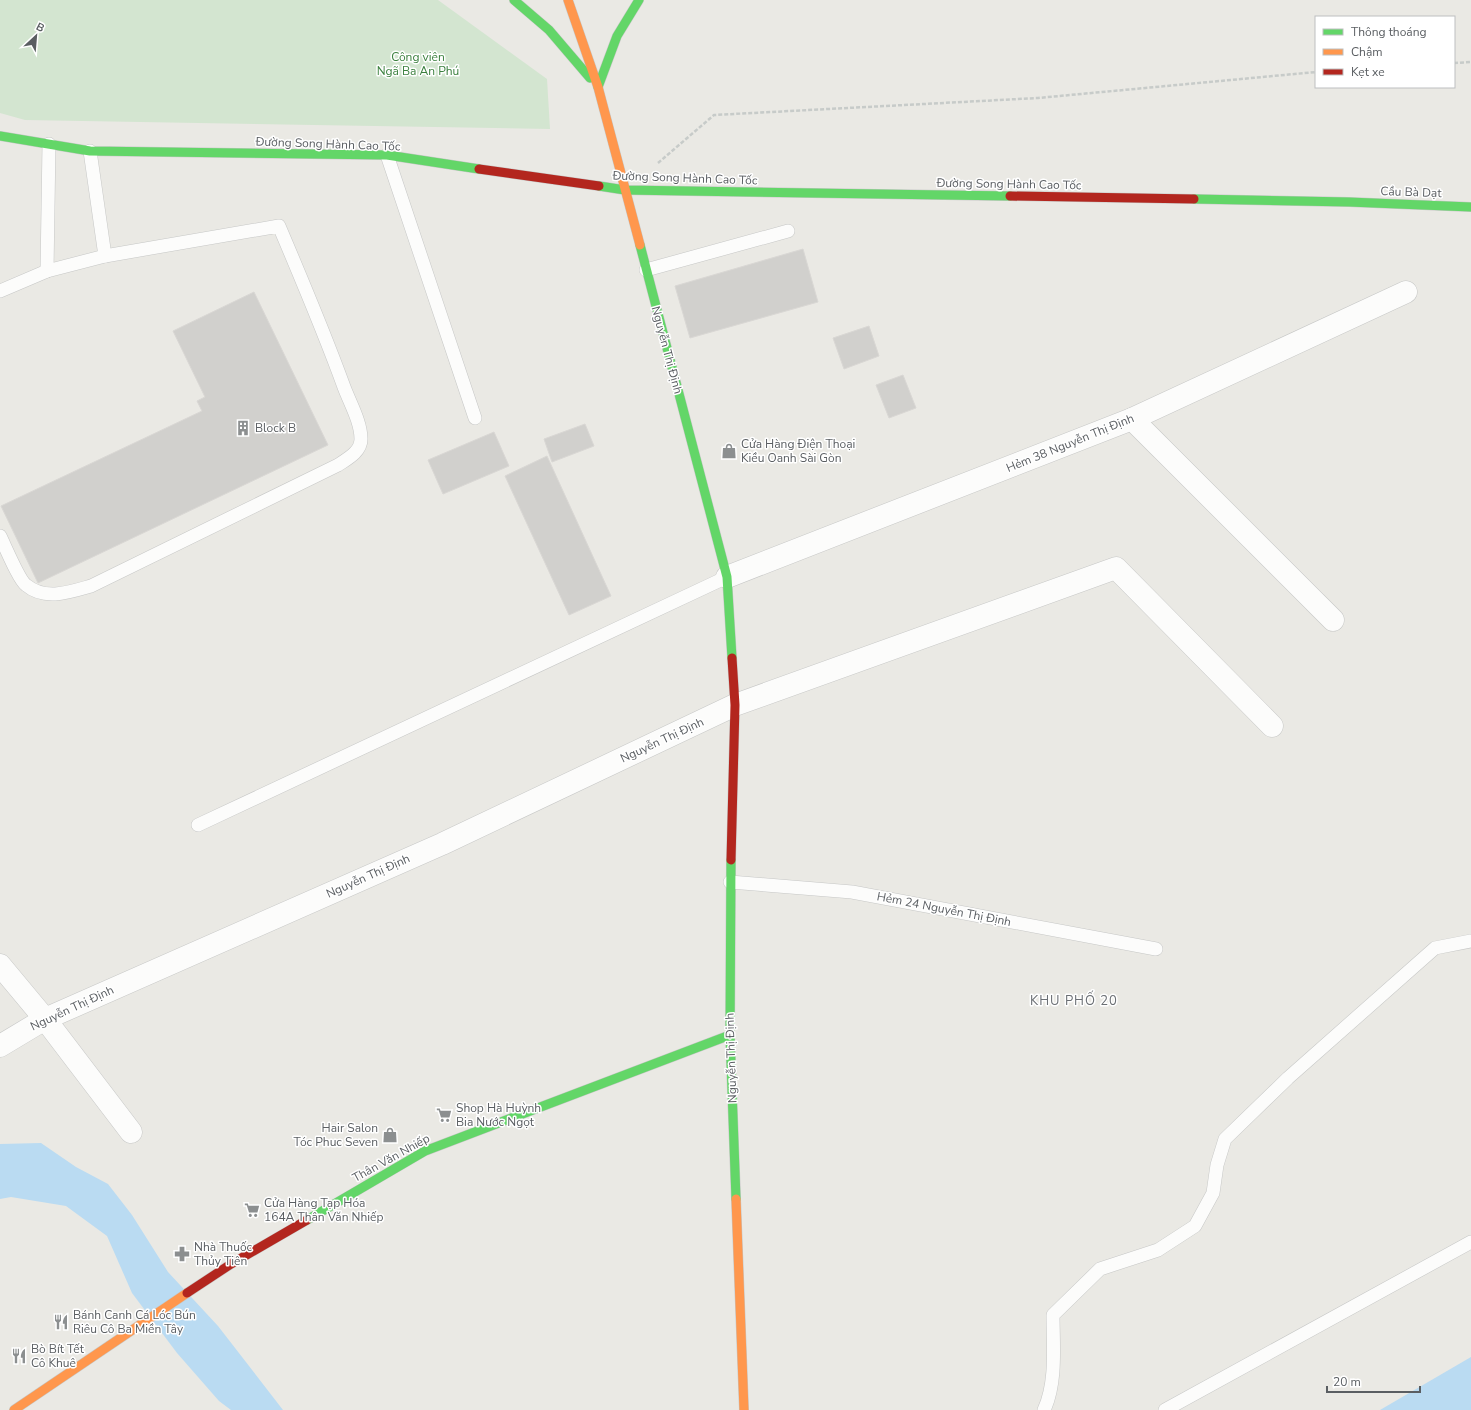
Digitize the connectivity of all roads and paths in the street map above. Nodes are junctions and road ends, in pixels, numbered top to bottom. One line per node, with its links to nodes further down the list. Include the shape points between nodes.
1 (514, 0): 7 (main road, via 549,30)
2 (568, 0): 7 (main road, Nguyễn Thị Định)
3 (639, 0): 7 (main road, via 617,36)
4 (1471, 62): 5 (path)
5 (1455, 63)
6 (1315, 72): 14 (path, via 1038,98 714,115)
7 (598, 87): 14 (main road, Nguyễn Thị Định)
8 (0, 136): 9 (main road, Đường Song Hành Cao Tốc)
9 (24, 140): 10 (main road, Đường Song Hành Cao Tốc); 11 (main road, Đường Song Hành Cao Tốc)
10 (0, 144)
11 (49, 144): 12 (main road, Đường Song Hành Cao Tốc); 20 (lane)
12 (90, 151): 13 (main road, Đường Song Hành Cao Tốc); 18 (lane)
13 (387, 155): 14 (main road, Đường Song Hành Cao Tốc); 23 (lane)
14 (625, 190): 15 (main road, Đường Song Hành Cao Tốc); 19 (main road, Nguyễn Thị Định)
15 (1349, 202): 16 (main road, Cầu Bà Dạt)
16 (1471, 207)
17 (788, 231): 19 (lane)
18 (105, 256): 20 (lane); 25 (lane, via 278,226 318,317 356,420 361,438 360,445 355,453 338,465 91,586 66,594 47,594 25,585)
19 (646, 270): 26 (main road, Nguyễn Thị Định)
20 (47, 271): 21 (lane)
21 (0, 291)
22 (1406, 292): 24 (street, Hẻm 38 Nguyễn Thị Định)
23 (475, 418)
24 (1132, 419): 26 (street, Hẻm 38 Nguyễn Thị Định); 27 (street)
25 (0, 536)
26 (728, 577): 28 (main road, Nguyễn Thị Định); 30 (lane)
27 (1333, 620)
28 (736, 705): 29 (street, via 1116,568); 31 (main road, Nguyễn Thị Định); 35 (street, Nguyễn Thị Định, via 442,844)
29 (1272, 726)
30 (198, 825)
31 (730, 882): 33 (lane, Hẻm 24 Nguyễn Thị Định, via 852,892); 36 (main road, Nguyễn Thị Định)
32 (1471, 940): 42 (lane, via 1435,948 1288,1078 1225,1139 1217,1165 1213,1193 1195,1226 1158,1250 1100,1269 1054,1315 1052,1372 1049,1398)
33 (1156, 949)
34 (0, 964): 35 (street)
35 (45, 1019): 37 (street, Nguyễn Thị Định); 38 (street)
36 (730, 1035): 40 (main road, Thân Văn Nhiếp, via 425,1151 230,1264); 41 (main road, Nguyễn Thị Định)
37 (0, 1046)
38 (131, 1132)
39 (1471, 1242): 43 (lane)
40 (14, 1410)
41 (744, 1410)
42 (1044, 1410)
43 (1165, 1410)

